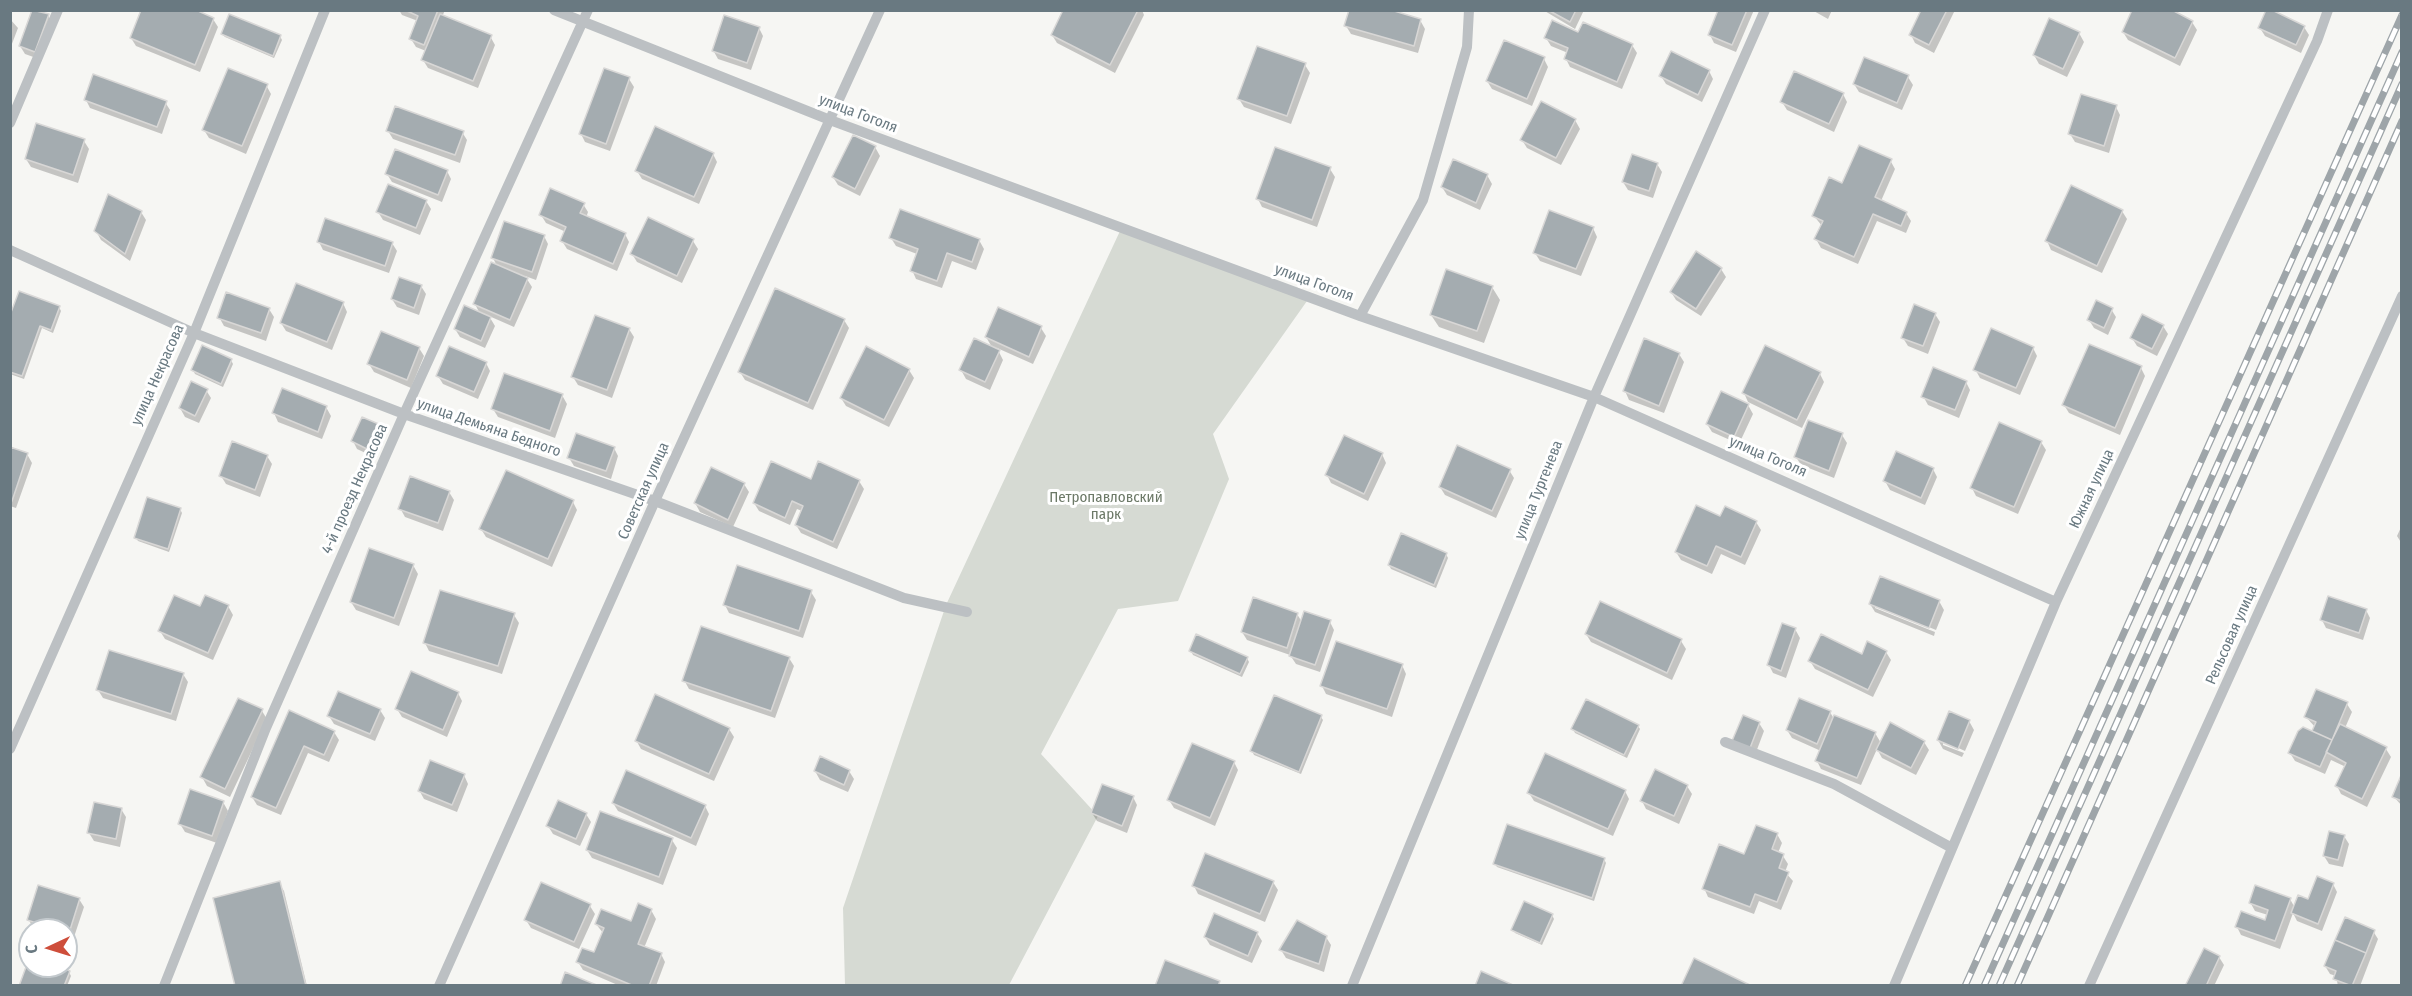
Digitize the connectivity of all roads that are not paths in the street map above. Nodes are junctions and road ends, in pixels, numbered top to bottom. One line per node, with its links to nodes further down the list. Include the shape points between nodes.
1 (58, 10): 11 (street)
2 (325, 10): 15 (street, улица Некрасова)
3 (554, 10): 9 (street, улица Гоголя)
4 (588, 10): 9 (street, 4-й проезд Некрасова)
5 (880, 10): 10 (street, Советская улица)
6 (1469, 10): 14 (street, via 1467,47 1423,200)
7 (1765, 10): 16 (street, улица Тургенева)
8 (2328, 10): 19 (street, Южная улица)
9 (583, 22): 10 (street, улица Гоголя); 17 (street, 4-й проезд Некрасова)
10 (830, 120): 14 (street, улица Гоголя); 18 (street, Советская улица)
11 (10, 123)
12 (10, 250): 15 (street, улица Демьяна Бедного)
13 (2402, 296): 28 (street, Рельсовая улица)
14 (1360, 316): 16 (street, улица Гоголя)
15 (194, 333): 17 (street, улица Демьяна Бедного); 22 (street, улица Некрасова)
16 (1594, 397): 19 (street, улица Гоголя); 26 (street, улица Тургенева)
17 (404, 414): 18 (street, улица Демьяна Бедного); 24 (street, 4-й проезд Некрасова, via 266,728)
18 (655, 501): 20 (street, улица Демьяна Бедного, via 904,598); 25 (street, Советская улица)
19 (2056, 602): 23 (street, Южная улица)
20 (967, 612)
21 (1725, 742): 23 (street, via 1834,784)
22 (10, 749)
23 (1952, 848): 27 (street, Южная улица)
24 (164, 986)
25 (439, 986)
26 (1352, 986)
27 (1894, 986)
28 (2089, 986)

